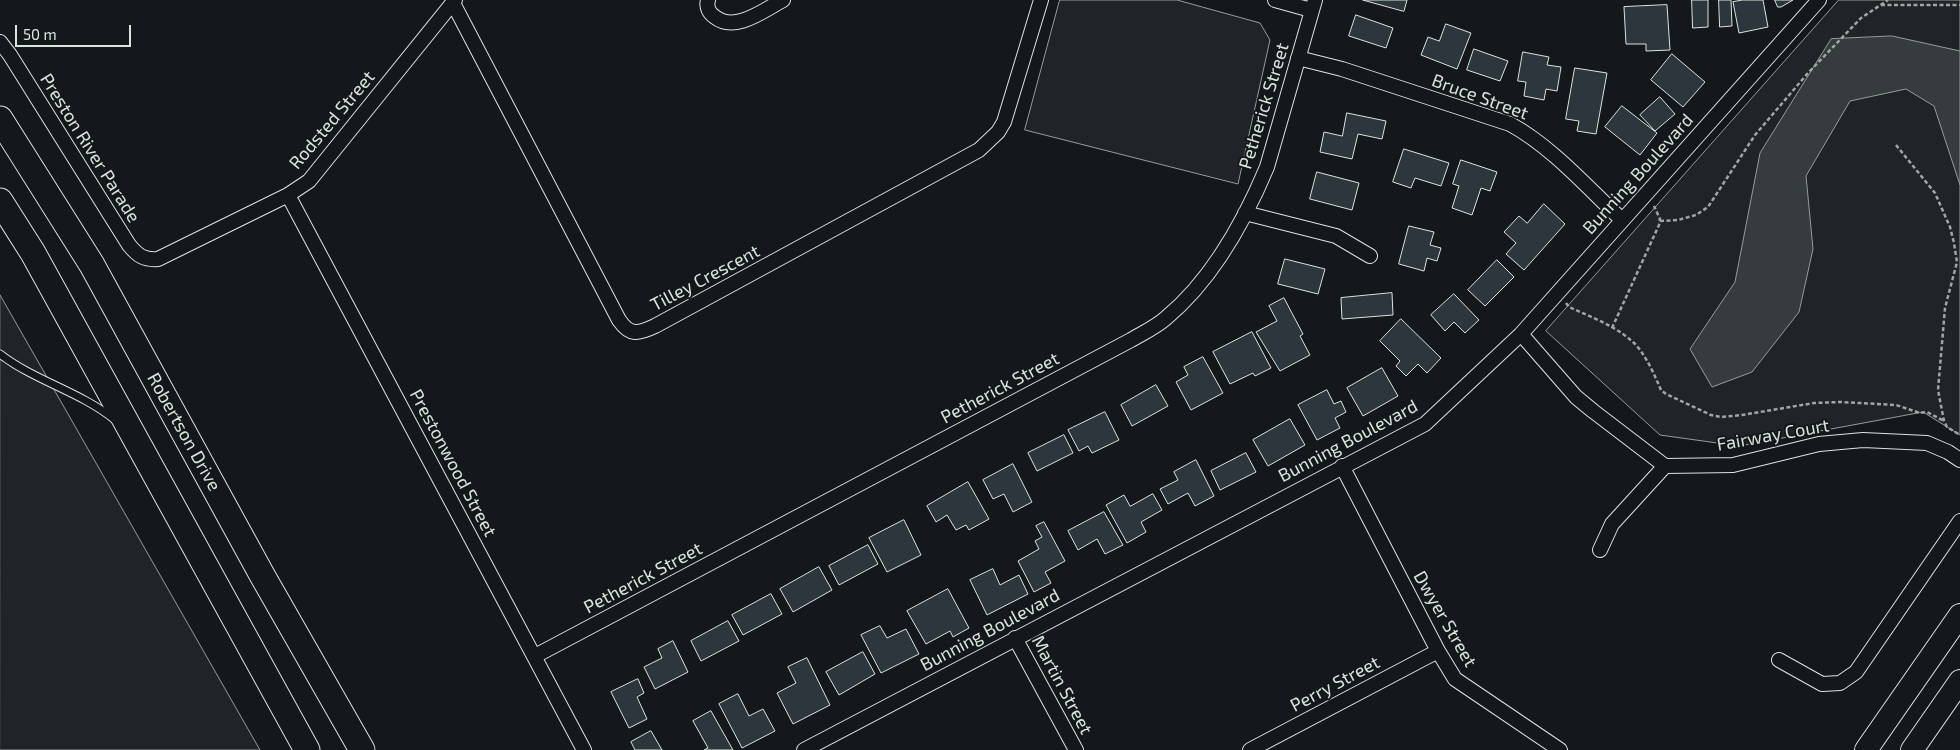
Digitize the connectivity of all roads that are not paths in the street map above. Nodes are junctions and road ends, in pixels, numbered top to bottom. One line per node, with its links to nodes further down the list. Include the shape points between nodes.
1 (708, 0): 2 (street, via 709,11 714,16 731,23 740,22)
2 (783, 0)
3 (1041, 0): 6 (street, Tilley Crescent, via 1004,122 979,150 642,332 625,328 619,320)
4 (1275, 0): 7 (street)
5 (1819, 0): 14 (street, Bunning Boulevard)
6 (454, 2): 11 (street, Rodsted Street, via 309,181)
7 (1313, 5): 9 (street, Petherick Street)
8 (0, 42): 16 (street, Preston River Parade, via 129,245 139,257)
9 (1298, 58): 13 (street, Petherick Street, via 1267,167); 14 (street, Bruce Street, via 1342,69 1510,124 1544,147)
10 (0, 119): 34 (highway, Robertson Drive, via 92,266)
11 (288, 195): 16 (street, Rodsted Street); 29 (street, Prestonwood Street)
12 (0, 201): 19 (highway, via 33,253)
13 (1246, 213): 15 (street, via 1336,236); 29 (street, Petherick Street, via 1200,284 1153,327)
14 (1622, 220): 17 (street, Bunning Boulevard)
15 (1370, 256)
16 (158, 260)
17 (1521, 334): 21 (street, Bunning Boulevard, via 1425,424); 22 (street, via 1576,397)
18 (0, 354): 19 (lane, via 99,408)
19 (134, 436): 33 (highway)
20 (1960, 460): 22 (street, Fairway Court, via 1927,443 1863,440 1819,444 1733,465)
21 (1342, 466): 26 (street, Bunning Boulevard); 28 (street, Dwyer Street)
22 (1665, 466): 24 (street, via 1612,524)
23 (1960, 521): 30 (street, via 1856,672 1840,683 1822,684)
24 (1600, 550)
25 (1960, 615): 40 (main road)
26 (1015, 638): 32 (street, Bunning Boulevard); 37 (street, Martin Street)
27 (1960, 645): 40 (main road, via 1948,654 1893,731)
28 (1438, 651): 38 (street, Perry Street); 39 (street, Dwyer Street, via 1455,679)
29 (535, 656): 35 (street, Prestonwood Street)
30 (1779, 660)
31 (1960, 681): 41 (main road)
32 (822, 746): 36 (street, Bunning Boulevard)
33 (307, 750)
34 (362, 750)
35 (584, 750)
36 (804, 750)
37 (1076, 750)
38 (1250, 750)
39 (1560, 750)
40 (1867, 750)
41 (1912, 750)

